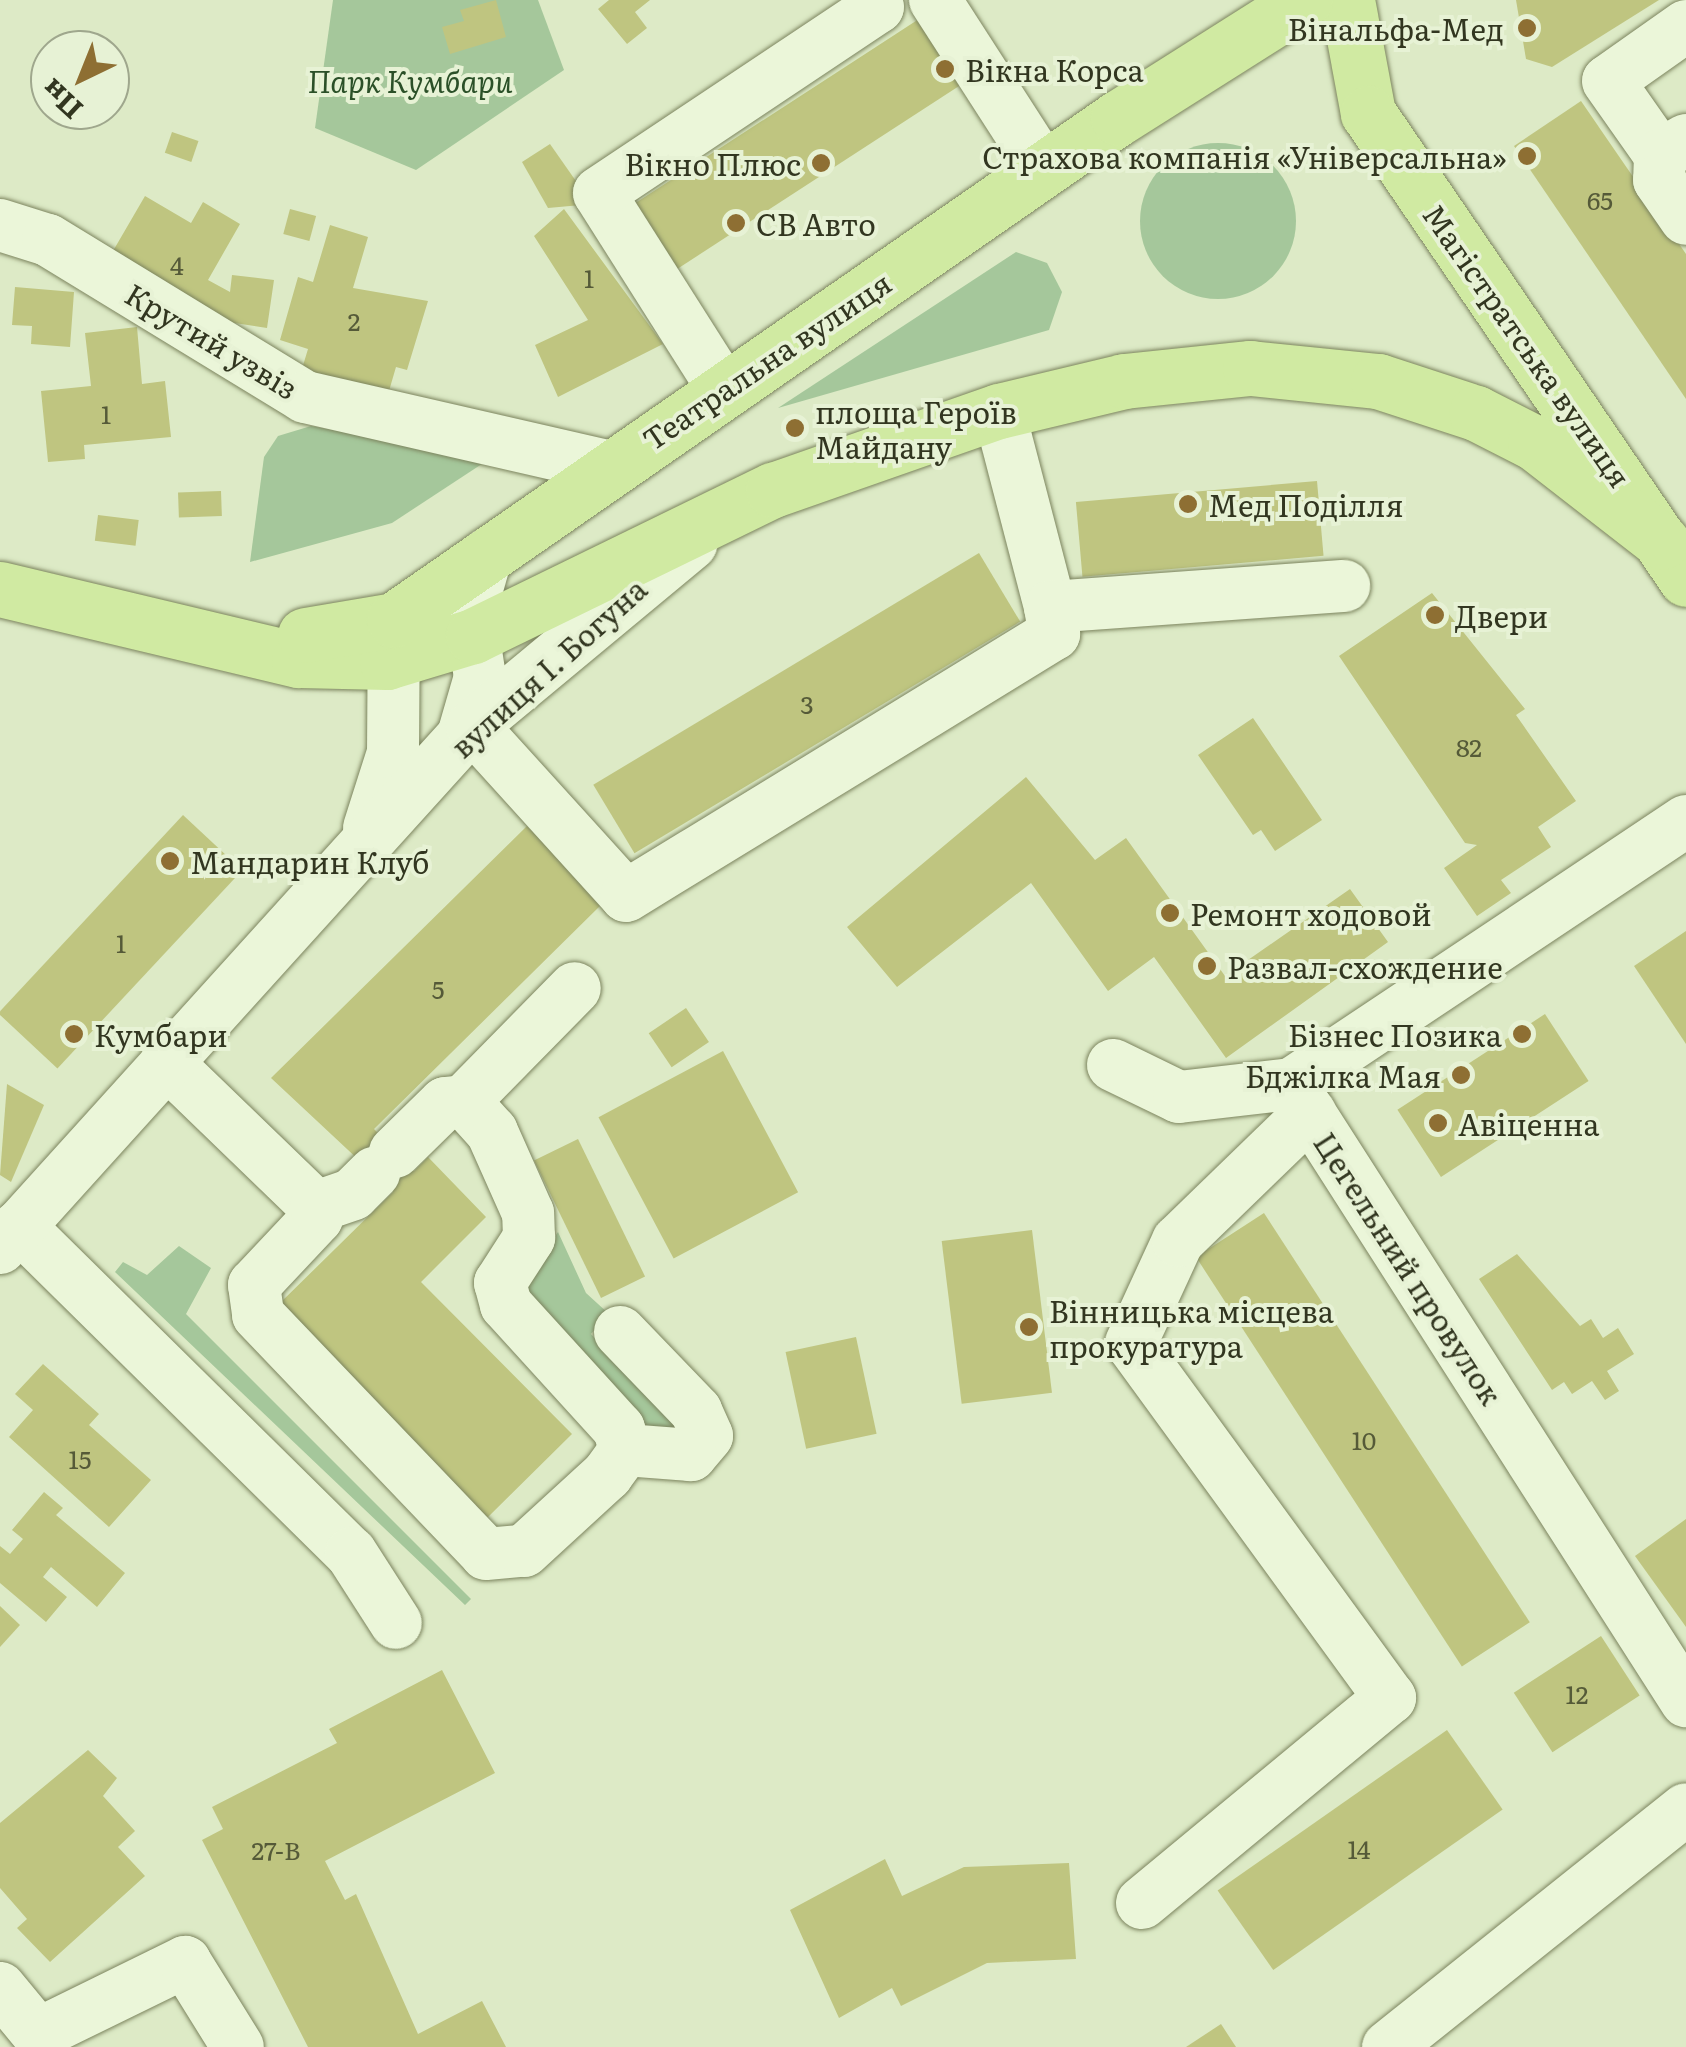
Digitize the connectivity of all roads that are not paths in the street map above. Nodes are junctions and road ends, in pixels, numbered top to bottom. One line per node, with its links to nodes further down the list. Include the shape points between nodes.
1 (873, 0): 10 (street, via 878,7 599,192)
2 (936, 0): 7 (street)
3 (1305, 0): 7 (main road, Театральна вулиця)
4 (1347, 0): 15 (main road, Магістратська вулиця, via 1368,113)
5 (1686, 26): 6 (street, via 1608,81)
6 (1673, 148): 8 (street, via 1660,180)
7 (1044, 168): 10 (main road, Театральна вулиця)
8 (1686, 219)
9 (0, 226): 12 (street, Крутий узвіз, via 48,240 305,397)
10 (724, 390): 12 (main road, Театральна вулиця)
11 (999, 411): 13 (main road); 15 (main road, via 1124,381 1250,368 1378,382 1535,444); 18 (street)
12 (610, 467): 14 (main road, Театральна вулиця)
13 (746, 502): 20 (main road); 21 (street, вулиця І. Богуна)
14 (487, 554): 19 (main road, Театральна вулиця); 20 (street, via 475,576)
15 (1674, 560)
16 (1344, 586): 18 (street)
17 (0, 590): 19 (main road, via 299,660)
18 (1050, 607): 21 (street, via 1054,634 626,896)
19 (400, 628): 20 (main road); 23 (street, via 393,753)
20 (473, 636): 21 (street, via 480,677)
21 (467, 733): 23 (street, вулиця І. Богуна)
22 (1686, 821): 27 (street)
23 (362, 844): 25 (street, вулиця І. Богуна)
24 (574, 988): 28 (street)
25 (166, 1062): 29 (street); 30 (street, вулиця І. Богуна)
26 (1113, 1064): 27 (street, via 1179,1097)
27 (1300, 1098): 34 (street, Цегельний провулок); 36 (street, via 1178,1242 1132,1343 1390,1698)
28 (464, 1101): 29 (street, via 445,1103 353,1194); 32 (street, via 492,1132 528,1213 529,1238 500,1283 506,1306 620,1429)
29 (316, 1206): 32 (street, via 317,1218 254,1285 258,1315 486,1554 524,1551 554,1529)
30 (14, 1217): 33 (street, via 351,1554)
31 (620, 1332): 32 (street, via 696,1411 707,1436 691,1455)
32 (625, 1450)
33 (396, 1623)
34 (1686, 1700)
35 (1686, 1809): 40 (street)
36 (1142, 1904)
37 (0, 1988): 38 (street)
38 (27, 2040): 39 (street, via 185,1962 205,1980)
39 (238, 2047)
40 (1388, 2047)

